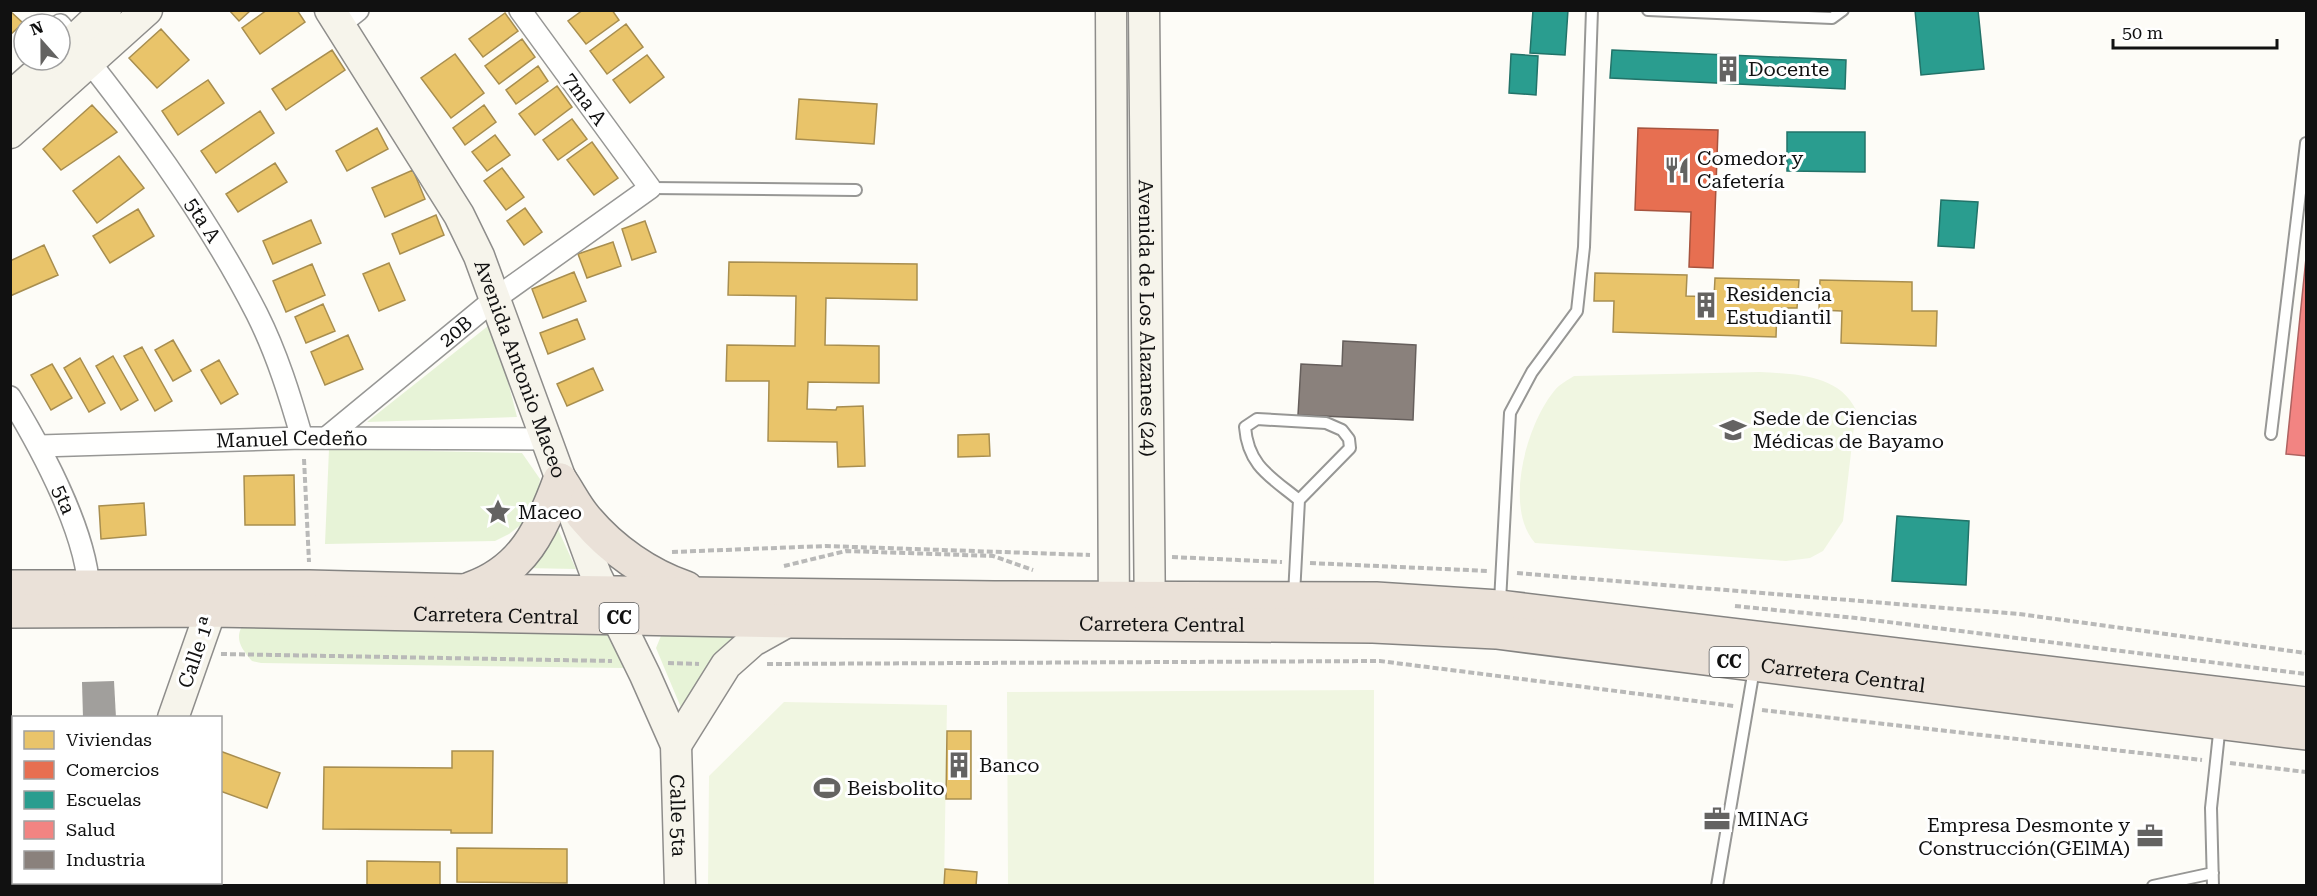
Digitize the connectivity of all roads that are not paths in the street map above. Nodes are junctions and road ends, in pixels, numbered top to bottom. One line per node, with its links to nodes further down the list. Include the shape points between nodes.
1 (106, 10): 10 (street)
2 (147, 10): 11 (street)
3 (520, 10): 18 (street, 7ma A)
4 (1111, 10): 36 (street, Avenida de Los Alazanes (24))
5 (1144, 10): 38 (street, Avenida de Los Alazanes (24))
6 (1592, 10): 39 (lane, via 1584,247 1577,311 1532,372 1510,413)
7 (1648, 10): 8 (lane, via 1832,18)
8 (1843, 10)
9 (342, 15): 20 (street, Avenida Antonio Maceo, via 459,215)
10 (72, 38)
11 (72, 41)
12 (72, 52): 23 (street, 5ta A, via 155,150 217,243 258,315 285,379)
13 (36, 72): 15 (street)
14 (48, 72): 16 (street)
15 (10, 98)
16 (10, 133)
17 (2307, 143): 22 (lane)
18 (650, 188): 19 (lane); 20 (street, 20B)
19 (856, 190)
20 (496, 298): 24 (street, 20B); 25 (street, Avenida Antonio Maceo)
21 (10, 397): 26 (street, 5ta)
22 (2271, 434)
23 (302, 438): 24 (street, Manuel Cedeño); 26 (street, Manuel Cedeño)
24 (326, 438): 25 (street, Manuel Cedeño)
25 (544, 439): 27 (street, Avenida Antonio Maceo)
26 (40, 446): 34 (street, 5ta, via 77,535)
27 (560, 480): 30 (highway, via 546,518 524,552 502,574); 31 (highway, via 585,519 615,548 648,571 683,587); 35 (street, Avenida Antonio Maceo)
28 (1299, 500): 28 (lane, via 1350,448 1349,439 1342,430 1326,423 1257,419 1245,427 1246,442 1258,468); 32 (lane)
29 (10, 586): 34 (highway, Carretera Central / CC)
30 (465, 591): 33 (highway, Carretera Central / CC, via 309,587); 35 (highway, Carretera Central / CC)
31 (713, 594): 35 (highway, Carretera Central / CC); 36 (highway, Carretera Central / CC, via 994,598)
32 (1294, 598): 38 (highway, Carretera Central / CC); 39 (highway, Carretera Central / CC, via 1376,599)
33 (215, 599): 34 (highway, Carretera Central / CC); 35 (highway, Carretera Central / CC); 44 (street, Calle 1ª)
34 (89, 600): 37 (highway, Carretera Central / CC)
35 (610, 605): 40 (highway, Carretera Central / CC); 46 (street, Avenida Antonio Maceo)
36 (1114, 610): 38 (highway, Carretera Central / CC); 40 (highway, Carretera Central / CC)
37 (10, 611)
38 (1150, 611): 39 (highway, Carretera Central / CC, via 1373,626)
39 (1498, 620): 41 (highway, Carretera Central / CC)
40 (789, 621): 46 (street, via 753,641 726,664)
41 (1755, 652): 43 (highway, Carretera Central / CC); 49 (lane, via 1749,708)
42 (2307, 704): 43 (highway, Carretera Central / CC)
43 (2222, 708): 45 (highway, Carretera Central / CC); 47 (lane, via 2211,808)
44 (173, 716)
45 (2307, 733)
46 (676, 745): 48 (street, Calle 5ta)
47 (2213, 873): 50 (lane); 51 (lane)
48 (680, 885)
49 (1717, 885)
50 (2153, 885)
51 (2213, 885)

